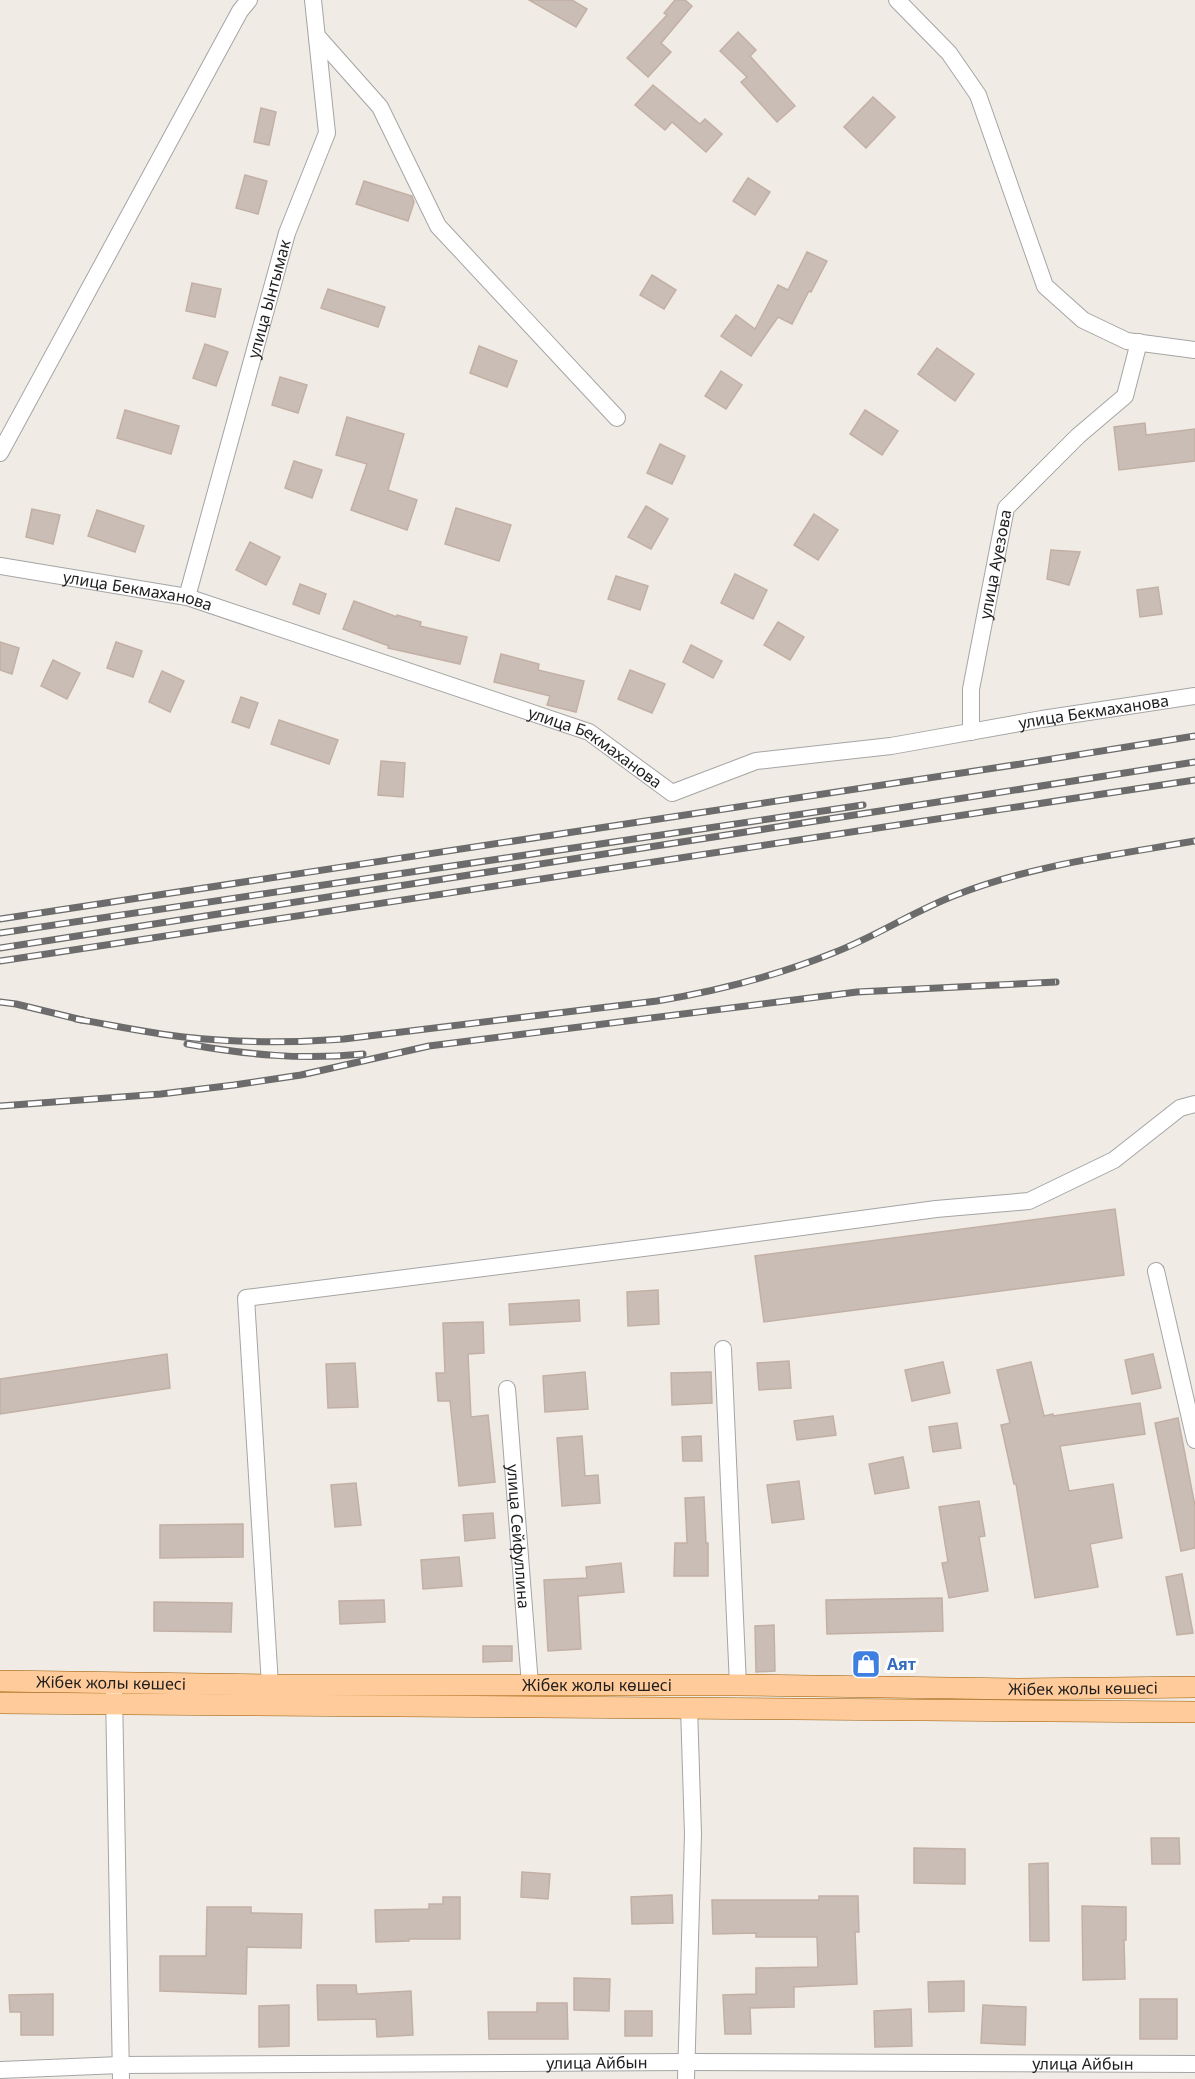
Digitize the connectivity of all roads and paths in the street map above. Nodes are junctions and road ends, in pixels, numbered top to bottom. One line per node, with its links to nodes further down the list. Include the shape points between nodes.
1 (249, 0): 8 (street)
2 (313, 0): 4 (street, улица Ынтымак)
3 (897, 0): 5 (street, via 949,53 978,94 1045,286 1083,320)
4 (317, 36): 7 (street, via 380,107 438,226); 10 (street, улица Ынтымак, via 327,132 287,233)
5 (1138, 342): 6 (street); 12 (street, улица Ауезова, via 1125,396 1078,436 1006,508 971,689)
6 (1195, 350)
7 (617, 418)
8 (0, 453)
9 (0, 566): 10 (street, улица Бекмаханова)
10 (187, 597): 12 (street, улица Бекмаханова, via 589,732 672,792 756,761 891,746)
11 (1195, 696): 12 (street, улица Бекмаханова)
12 (971, 732)
13 (1195, 1104): 20 (street, via 1180,1108 1114,1160 1029,1201 936,1209 246,1298)
14 (1156, 1271): 17 (street)
15 (723, 1349): 22 (street)
16 (507, 1389): 21 (street, улица Сейфуллина)
17 (1195, 1440)
18 (0, 1681): 19 (main road, Жібек жолы көшесі)
19 (114, 1683): 20 (main road, Жібек жолы көшесі); 25 (street)
20 (270, 1685): 21 (main road, Жібек жолы көшесі)
21 (530, 1685): 22 (main road, Жібек жолы көшесі)
22 (738, 1685): 23 (main road, Жібек жолы көшесі)
23 (1195, 1687)
24 (0, 1703): 25 (main road, Жібек жолы көшесі)
25 (115, 1704): 26 (main road, Жібек жолы көшесі); 31 (street)
26 (689, 1707): 27 (main road, Жібек жолы көшесі); 30 (street, via 693,1834)
27 (1195, 1712)
28 (1195, 2064): 30 (street, улица Айбын)
29 (0, 2070): 31 (street, улица Айбын)
30 (686, 2071): 31 (street, улица Айбын)
31 (120, 2072)

